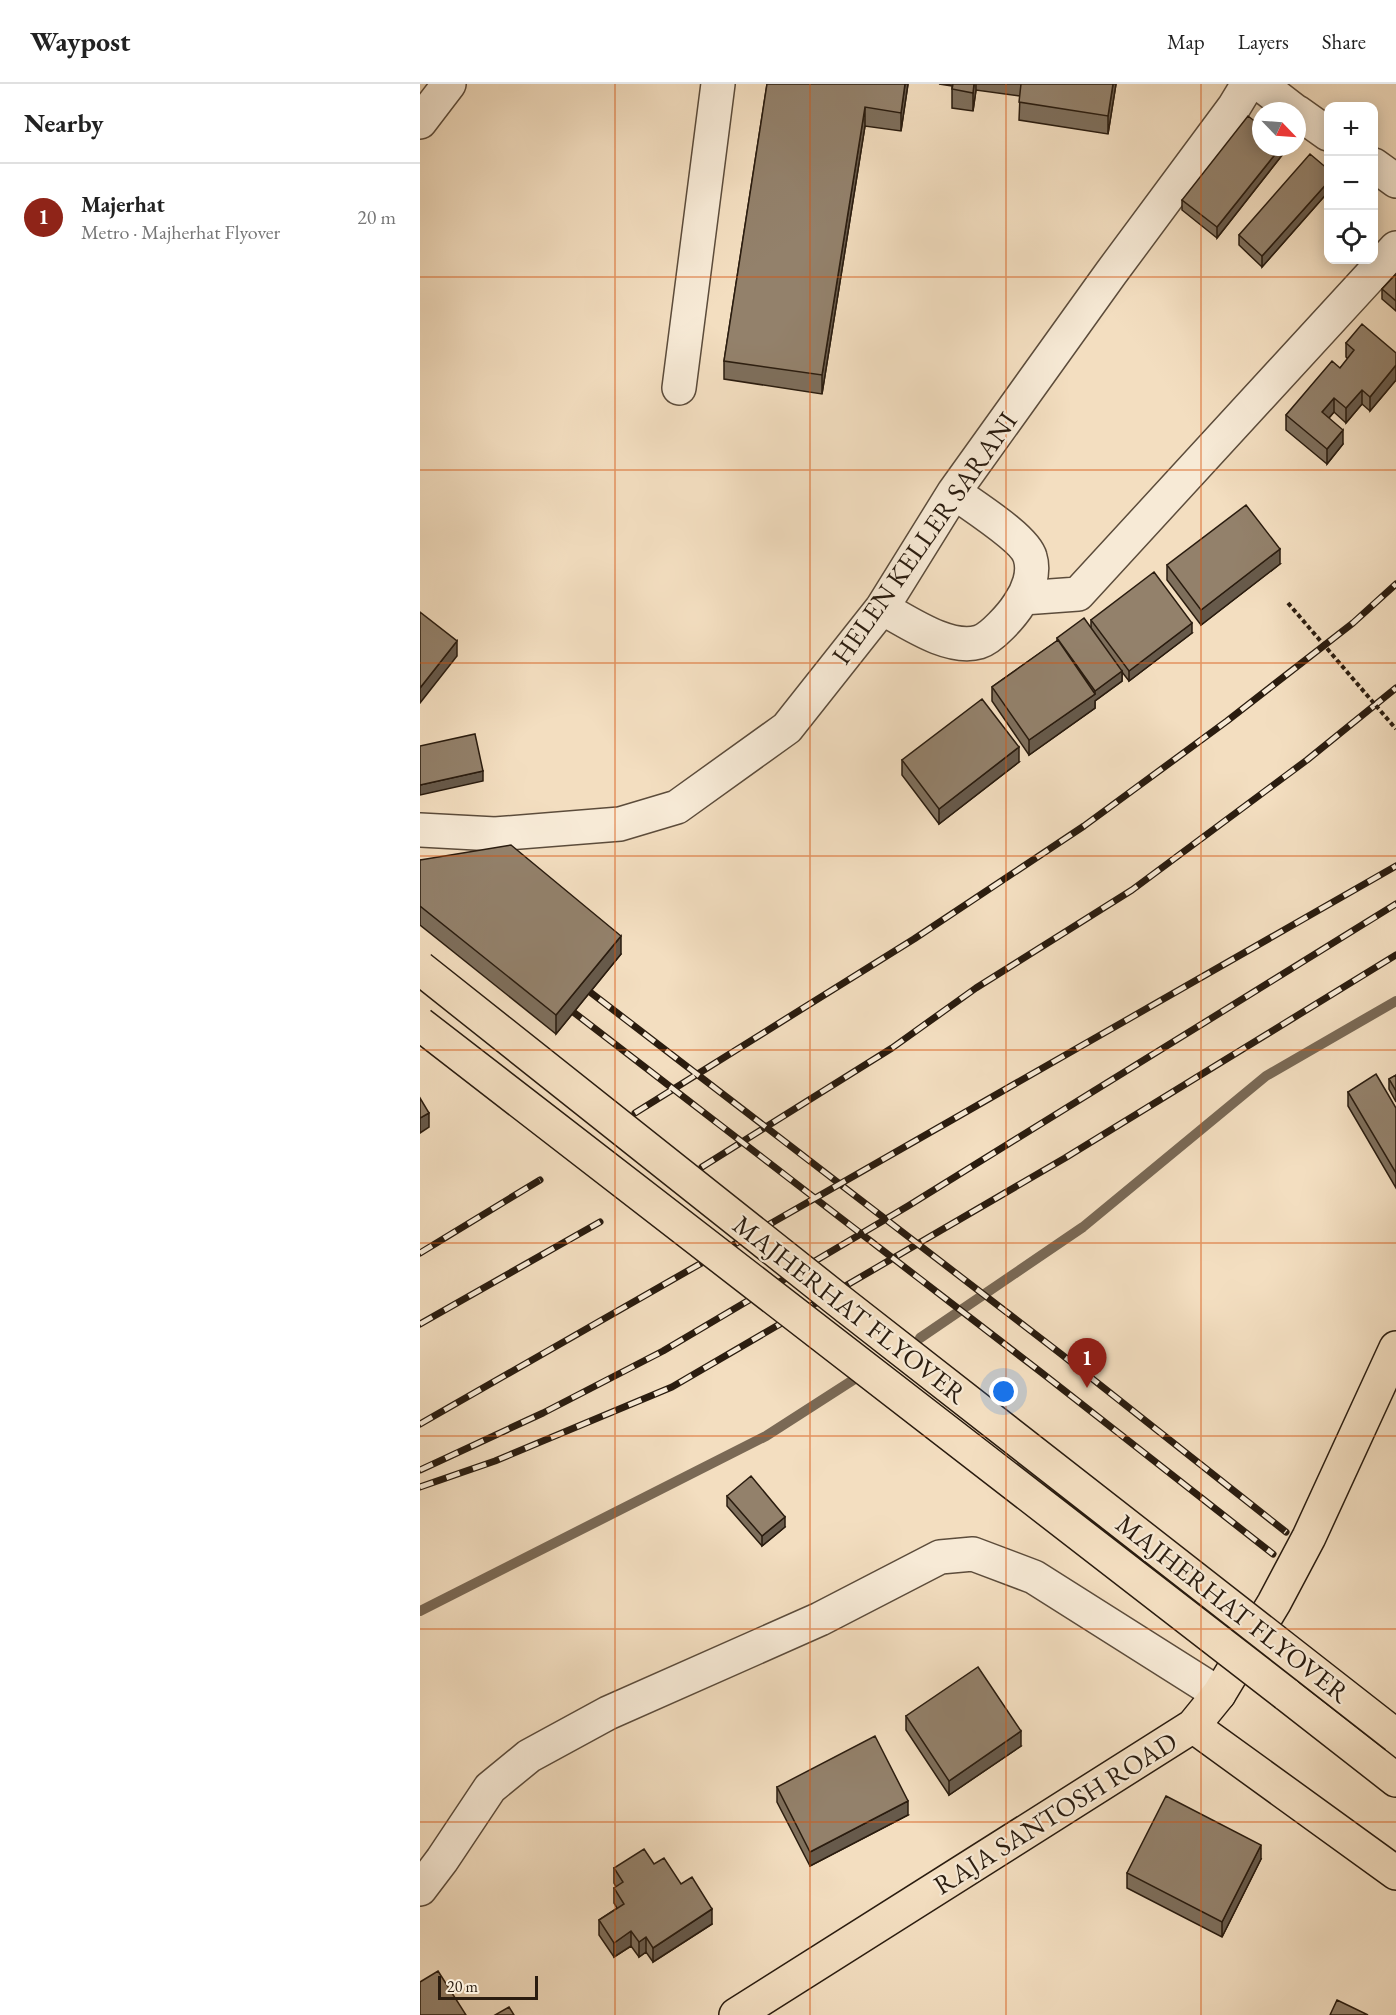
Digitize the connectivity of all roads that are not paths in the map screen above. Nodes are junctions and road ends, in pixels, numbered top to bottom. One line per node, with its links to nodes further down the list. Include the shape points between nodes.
1 (449, 84): 7 (street)
2 (718, 84): 12 (street)
3 (1248, 84): 13 (street, HELEN KELLER SARANI)
4 (1260, 84): 5 (street)
5 (1283, 102)
6 (1306, 119): 8 (street)
7 (420, 122)
8 (1324, 131)
9 (1378, 168): 10 (street)
10 (1396, 181)
11 (1396, 248): 14 (street, via 1078,594)
12 (680, 387)
13 (954, 492): 14 (street, via 1022,543 1030,557 1031,579); 15 (street, HELEN KELLER SARANI)
14 (1023, 598): 15 (street, via 1009,620 980,642 950,643)
15 (882, 609): 16 (street, HELEN KELLER SARANI, via 787,728 677,807 620,824 495,834)
16 (420, 830)
17 (420, 968): 22 (main road, MAJHERHAT FLYOVER, bridge)
18 (420, 1024): 23 (main road, MAJHERHAT FLYOVER, bridge)
19 (1396, 1348): 20 (main road, via 1309,1537)
20 (1219, 1694): 21 (main road); 25 (street, via 1034,1577 973,1554 940,1557 819,1619 608,1713 529,1756 490,1788)
21 (1193, 1726): 24 (main road, RAJA SANTOSH ROAD); 26 (main road, RAJA SANTOSH ROAD)
22 (1396, 1736)
23 (1396, 1780)
24 (1396, 1873)
25 (420, 1889)
26 (736, 2015)

